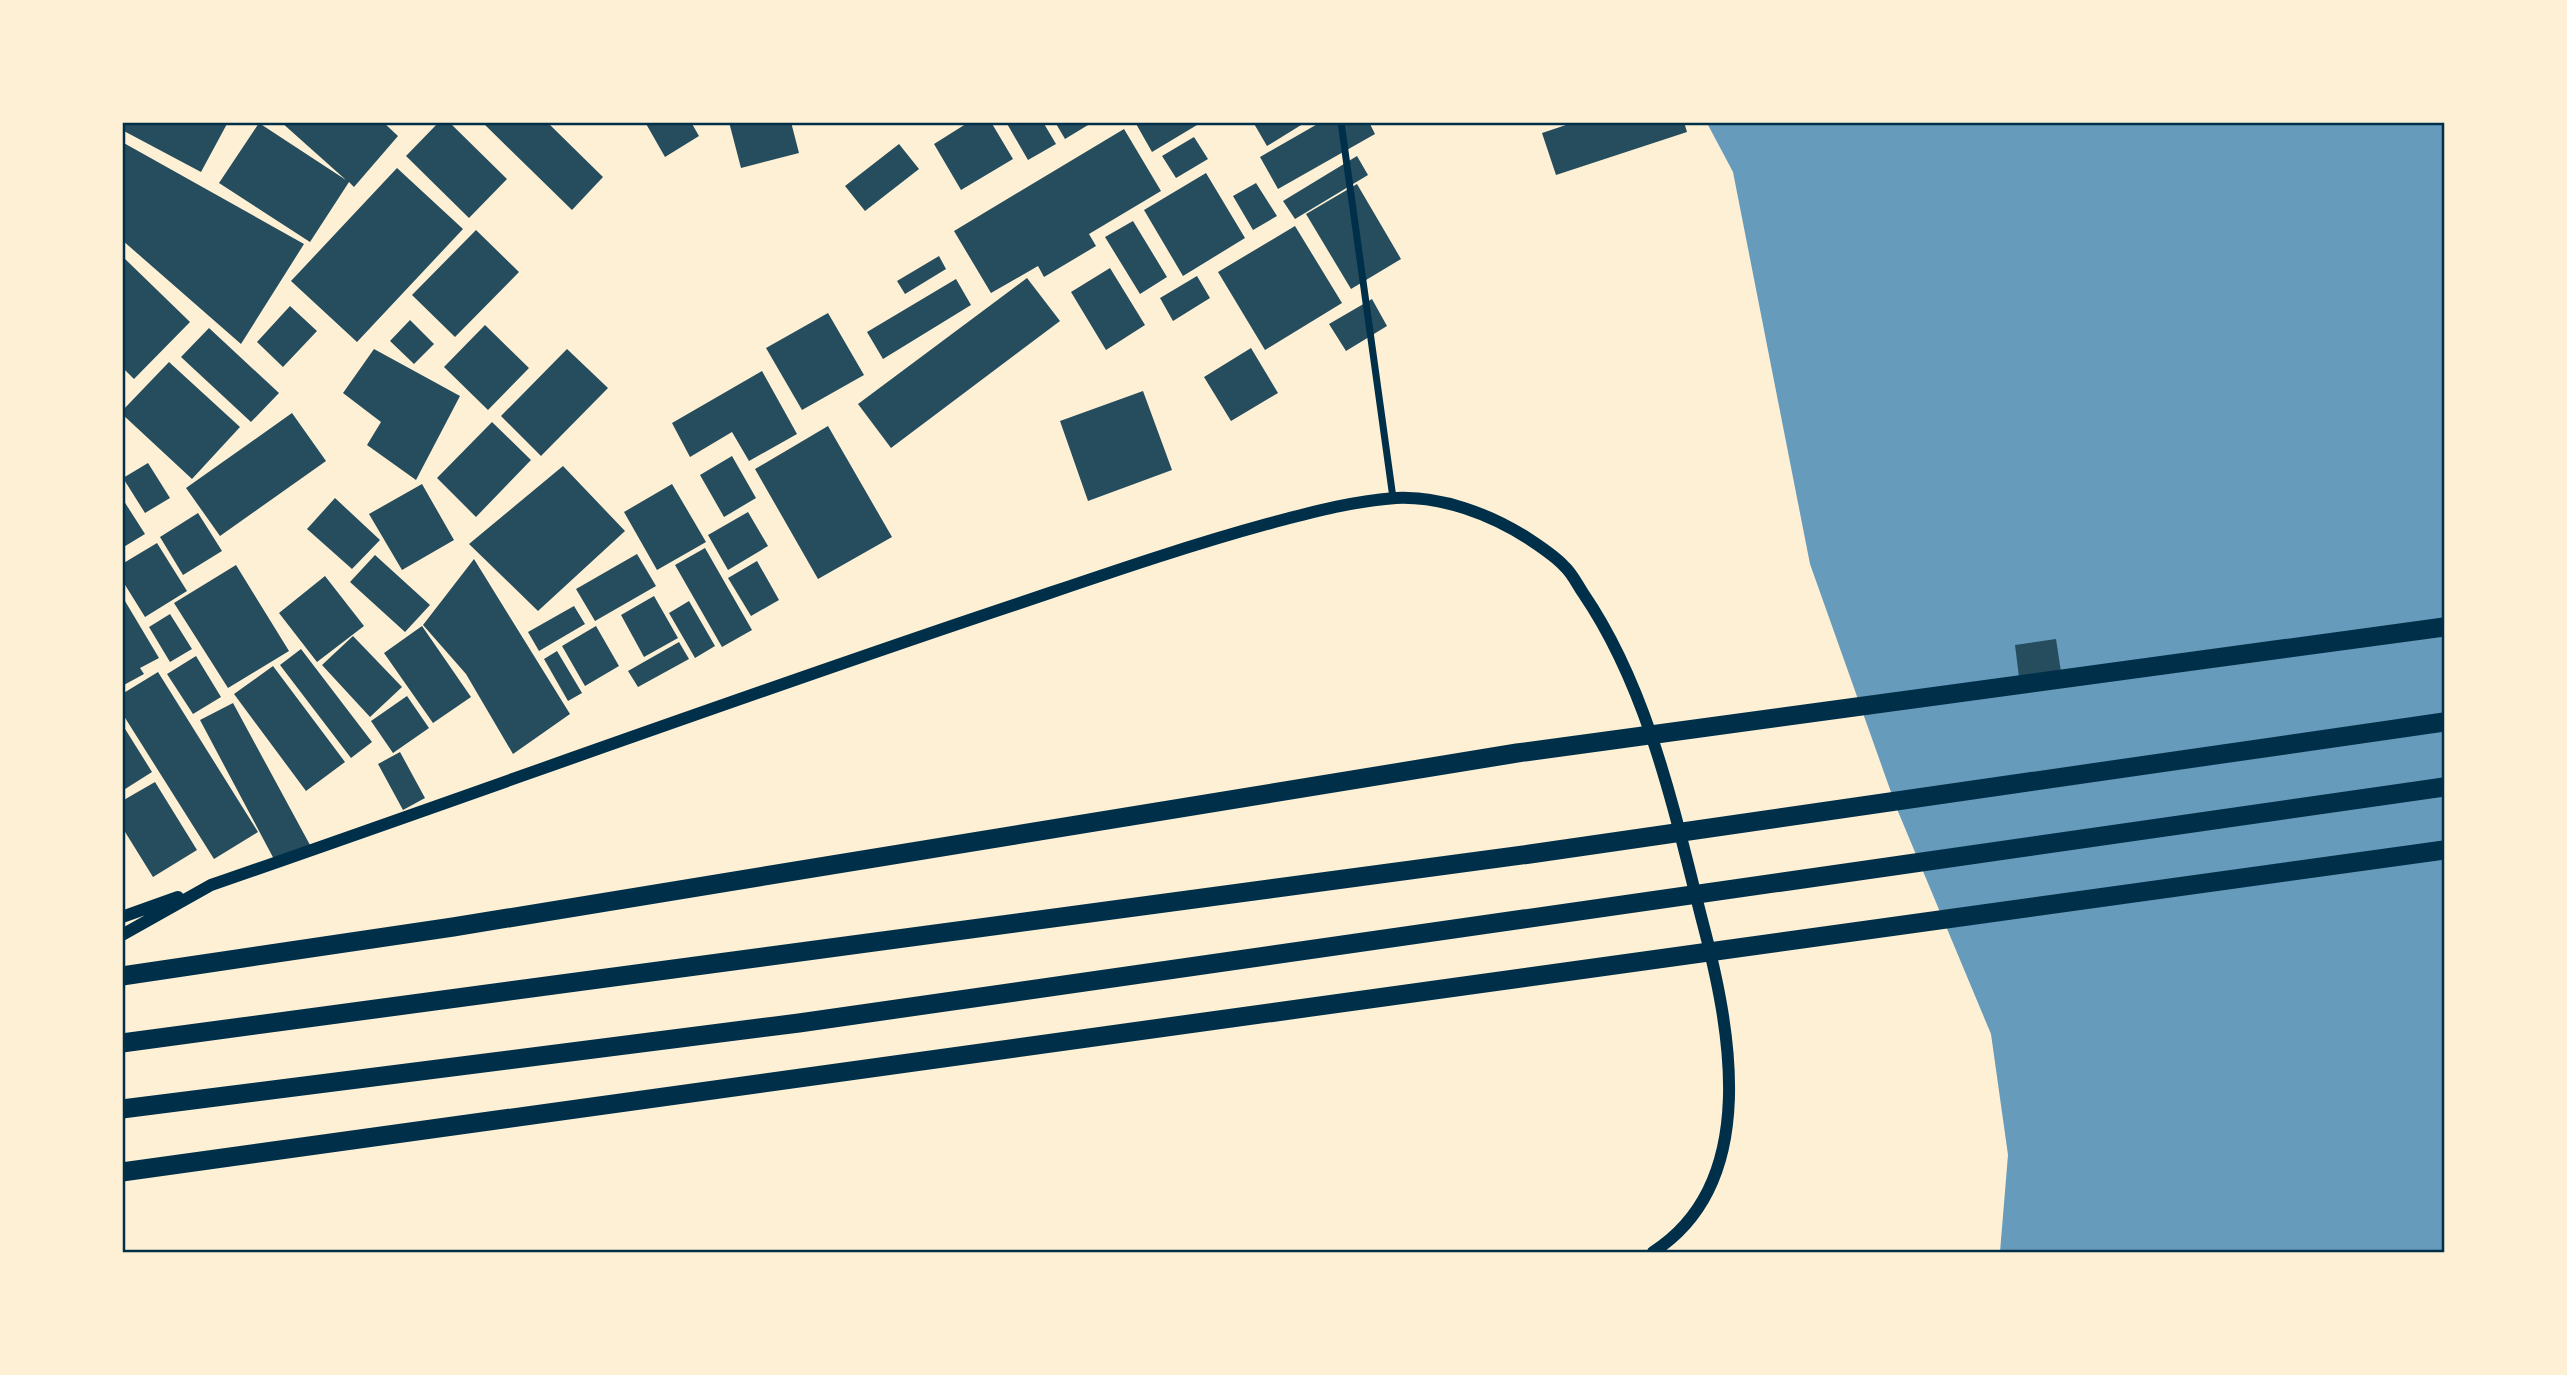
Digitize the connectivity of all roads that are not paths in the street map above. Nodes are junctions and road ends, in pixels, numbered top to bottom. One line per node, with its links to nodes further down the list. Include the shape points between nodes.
1 (1341, 122): 2 (street)
2 (1393, 498): 7 (street, via 1332,507 1199,543); 14 (street, via 1436,499 1527,537 1565,566 1601,619 1629,677 1664,782 1707,940 1726,1040 1731,1102 1723,1153 1703,1201 1672,1240)
3 (2445, 627): 10 (highway, via 1517,753 453,927)
4 (2445, 722): 11 (highway, via 1530,854)
5 (2445, 787): 12 (highway, via 799,1023)
6 (2445, 850): 13 (highway)
7 (211, 885): 8 (street); 9 (street)
8 (122, 918)
9 (122, 936)
10 (122, 976)
11 (122, 1043)
12 (122, 1109)
13 (122, 1172)
14 (1653, 1252)

